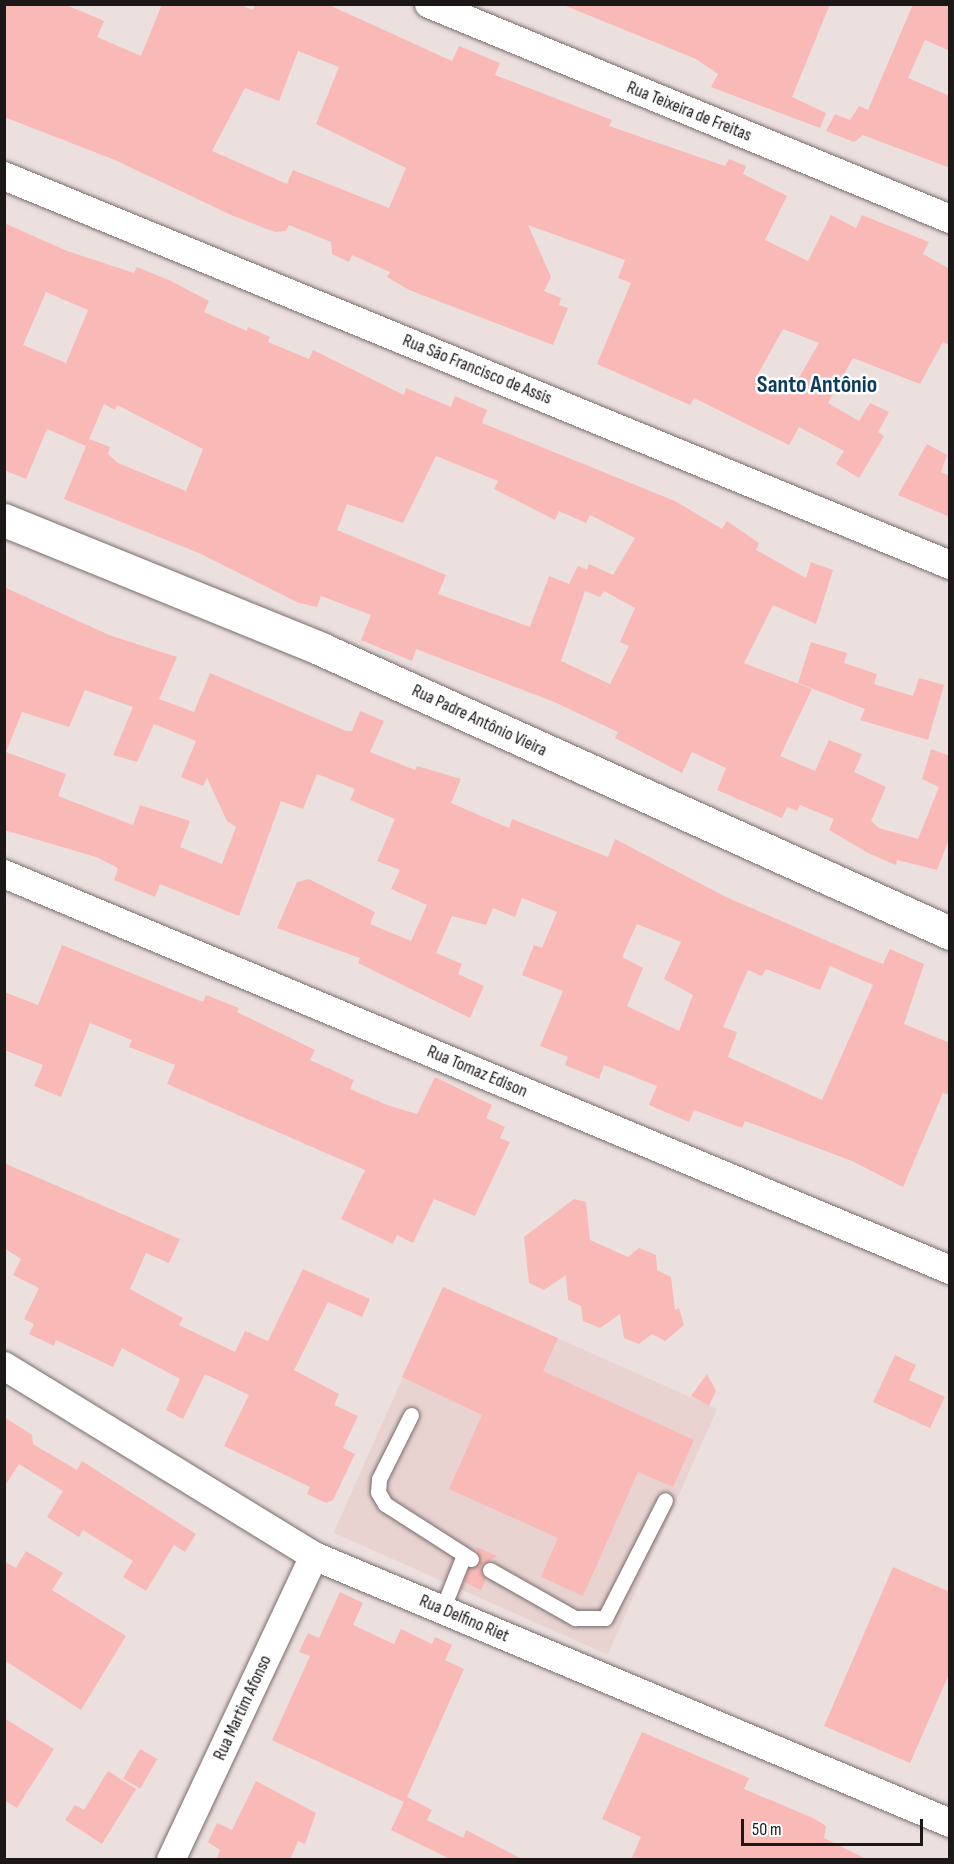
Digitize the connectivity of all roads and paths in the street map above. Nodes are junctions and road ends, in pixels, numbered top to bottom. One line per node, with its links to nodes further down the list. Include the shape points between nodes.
1 (429, 4): 3 (street, Rua Teixeira de Freitas)
2 (4, 176): 5 (street, Rua São Francisco de Assis)
3 (950, 219)
4 (4, 520): 7 (street, Rua Padre Antônio Vieira, via 321,649)
5 (950, 565)
6 (4, 874): 8 (street, Rua Tomaz Edison)
7 (950, 933)
8 (950, 1270)
9 (4, 1366): 12 (street, Rua Delfino Riet)
10 (411, 1415): 14 (lane, via 380,1479 378,1492 384,1504 467,1557)
11 (665, 1500): 13 (lane, via 605,1618 575,1618)
12 (314, 1556): 14 (street, Rua Delfino Riet); 16 (street, Rua Martim Afonso)
13 (490, 1570)
14 (442, 1610): 15 (street, Rua Delfino Riet)
15 (950, 1823)
16 (171, 1860)

